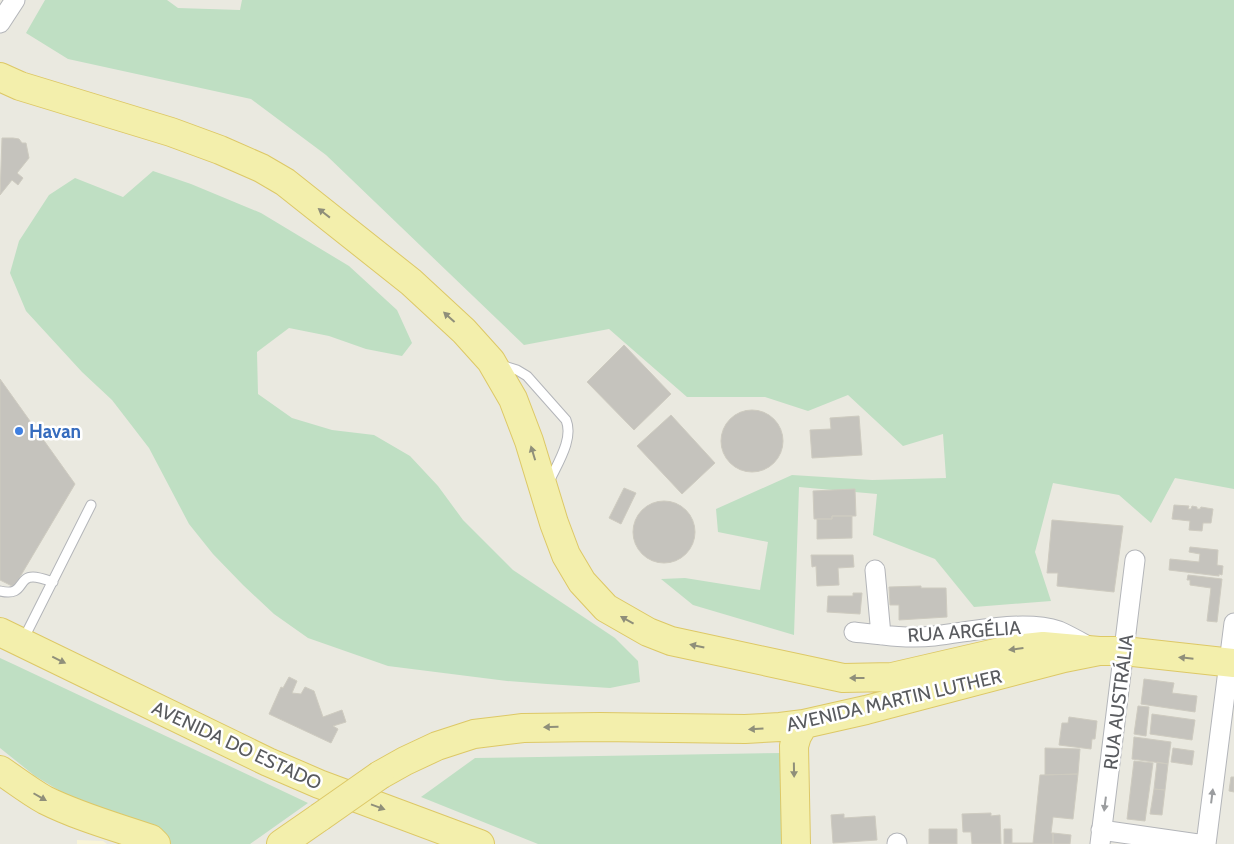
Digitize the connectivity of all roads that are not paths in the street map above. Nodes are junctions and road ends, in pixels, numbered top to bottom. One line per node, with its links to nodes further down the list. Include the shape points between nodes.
1 (15, 0): 2 (street)
2 (0, 23)
3 (0, 76): 4 (main road, one-way to 3, via 464,331 411,282 285,182 261,168 171,132 20,86)
4 (491, 362): 5 (main road, one-way to 4, via 513,399); 5 (lane, via 527,376 569,427)
5 (545, 493): 15 (main road, one-way to 5, via 1043,646 1013,649 892,677 843,678 671,641 606,608 582,582 566,555)
6 (90, 505): 9 (lane)
7 (1136, 560): 15 (street, RUA AUSTRÁLIA)
8 (875, 570): 13 (street)
9 (52, 582): 10 (lane, via 33,577 26,579 10,594); 14 (lane)
10 (0, 592)
11 (1234, 623): 16 (street)
12 (854, 632): 13 (street, RUA ARGÉLIA)
13 (881, 635): 15 (street, RUA ARGÉLIA, via 932,636 1005,626 1030,627 1058,631)
14 (11, 637): 22 (main road, AVENIDA DO ESTADO, one-way to 22, via 277,766)
15 (1112, 651): 16 (main road, AVENIDA MARTIN LUTHER, one-way to 15); 17 (main road, AVENIDA MARTIN LUTHER, via 1064,658); 19 (street, RUA AUSTRÁLIA, one-way to 19)
16 (1231, 663): 25 (street, one-way to 16)
17 (804, 724): 21 (main road, AVENIDA MARTIN LUTHER, one-way to 21, bridge, via 745,729 523,728 474,734 437,746 380,775); 23 (main road, one-way to 23, via 794,746)
18 (0, 770): 20 (main road, one-way to 20, via 45,800)
19 (1100, 837): 24 (street)
20 (156, 844)
21 (281, 844)
22 (480, 844)
23 (796, 844)
24 (1198, 844)
25 (1206, 844)

